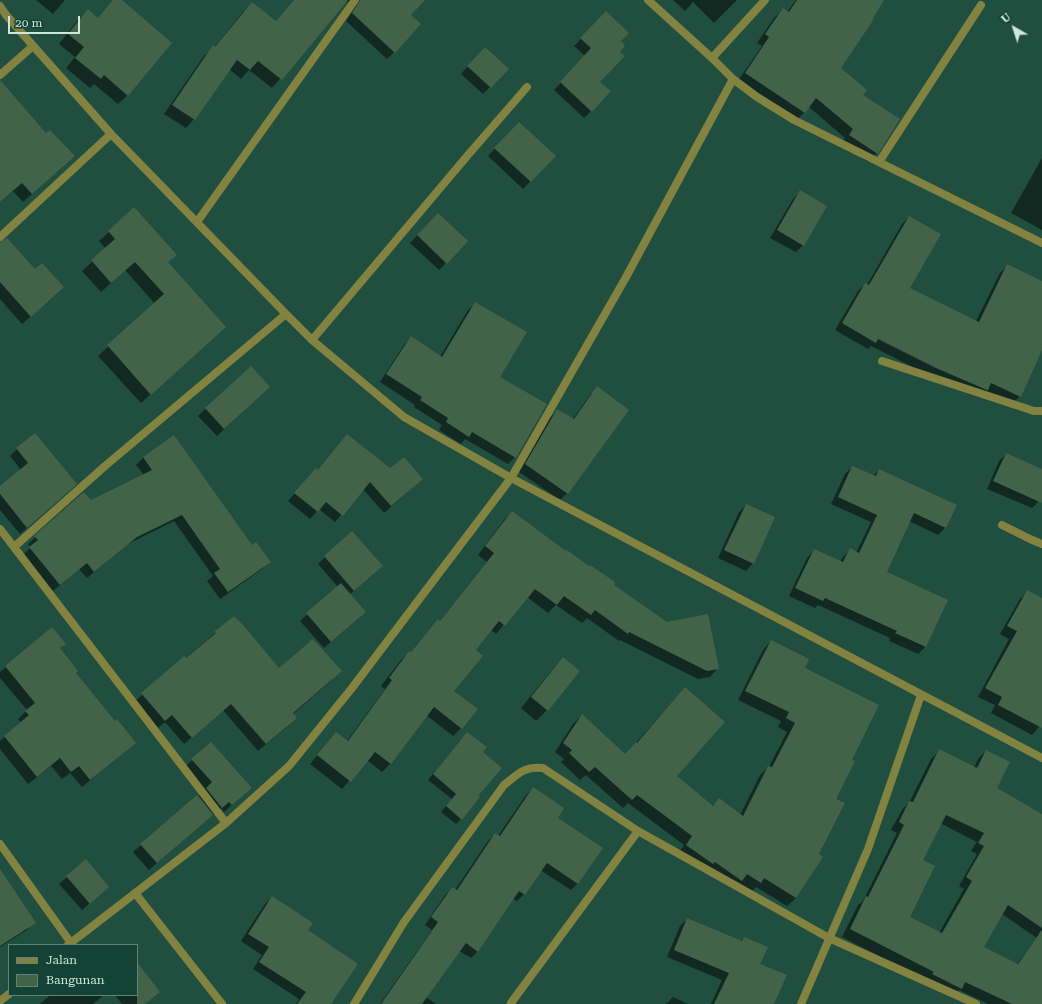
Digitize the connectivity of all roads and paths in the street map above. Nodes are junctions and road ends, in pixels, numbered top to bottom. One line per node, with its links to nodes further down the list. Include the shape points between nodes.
1 (355, 0): 13 (street)
2 (648, 0): 7 (street)
3 (765, 0): 7 (street)
4 (981, 5): 12 (street)
5 (0, 6): 6 (street)
6 (33, 46): 8 (street); 11 (street)
7 (712, 58): 9 (street)
8 (0, 75)
9 (733, 79): 12 (street, via 794,120); 20 (street)
10 (527, 87): 17 (street)
11 (111, 134): 13 (street); 14 (street)
12 (879, 162): 15 (street)
13 (197, 222): 16 (street)
14 (0, 237)
15 (1042, 243)
16 (286, 314): 17 (street); 24 (street, via 105,466)
17 (312, 340): 20 (street, via 404,417)
18 (882, 361): 19 (street, via 1034,411)
19 (1042, 411)
20 (511, 478): 25 (street); 27 (street, via 352,688 289,766)
21 (1002, 525): 23 (street)
22 (0, 529): 24 (street)
23 (1042, 544)
24 (14, 547): 27 (street)
25 (922, 695): 26 (street); 31 (street, via 868,849)
26 (1042, 758)
27 (226, 823): 30 (street)
28 (638, 831): 31 (street); 36 (street); 38 (street, via 543,768 533,767 520,772 504,784 404,922)
29 (0, 844): 32 (street)
30 (135, 893): 32 (street); 37 (street)
31 (829, 938): 35 (street); 39 (street)
32 (70, 944)
33 (8, 995): 34 (street)
34 (0, 1001)
35 (964, 1002): 40 (street)
36 (511, 1003)
37 (222, 1004)
38 (354, 1004)
39 (801, 1004)
40 (976, 1004)

